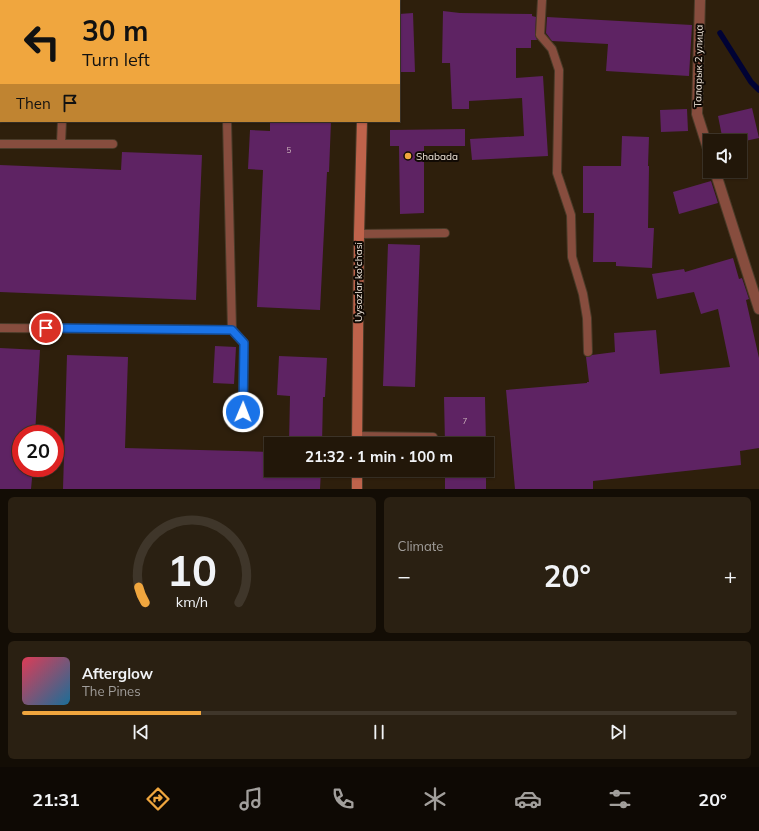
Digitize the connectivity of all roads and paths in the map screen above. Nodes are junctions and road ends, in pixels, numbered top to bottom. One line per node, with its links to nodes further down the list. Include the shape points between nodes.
1 (542, 0): 16 (lane, via 540,36 552,49 559,70 556,173 571,216 572,257 583,294)
2 (700, 0): 6 (street, Таларык 2 улица, via 697,114)
3 (62, 122): 7 (lane)
4 (228, 122): 15 (lane)
5 (362, 122): 12 (main road, Uysozlar ko'chasi)
6 (703, 134)
7 (61, 143): 8 (lane); 9 (lane)
8 (0, 144)
9 (113, 144)
10 (717, 178): 13 (street)
11 (445, 233): 12 (lane)
12 (359, 234): 18 (main road, Uysozlar ko'chasi)
13 (759, 309)
14 (0, 328): 15 (lane)
15 (232, 330): 17 (lane, via 244,343)
16 (588, 352)
17 (242, 426)
18 (357, 437)
19 (357, 477): 20 (main road)
20 (357, 489)

